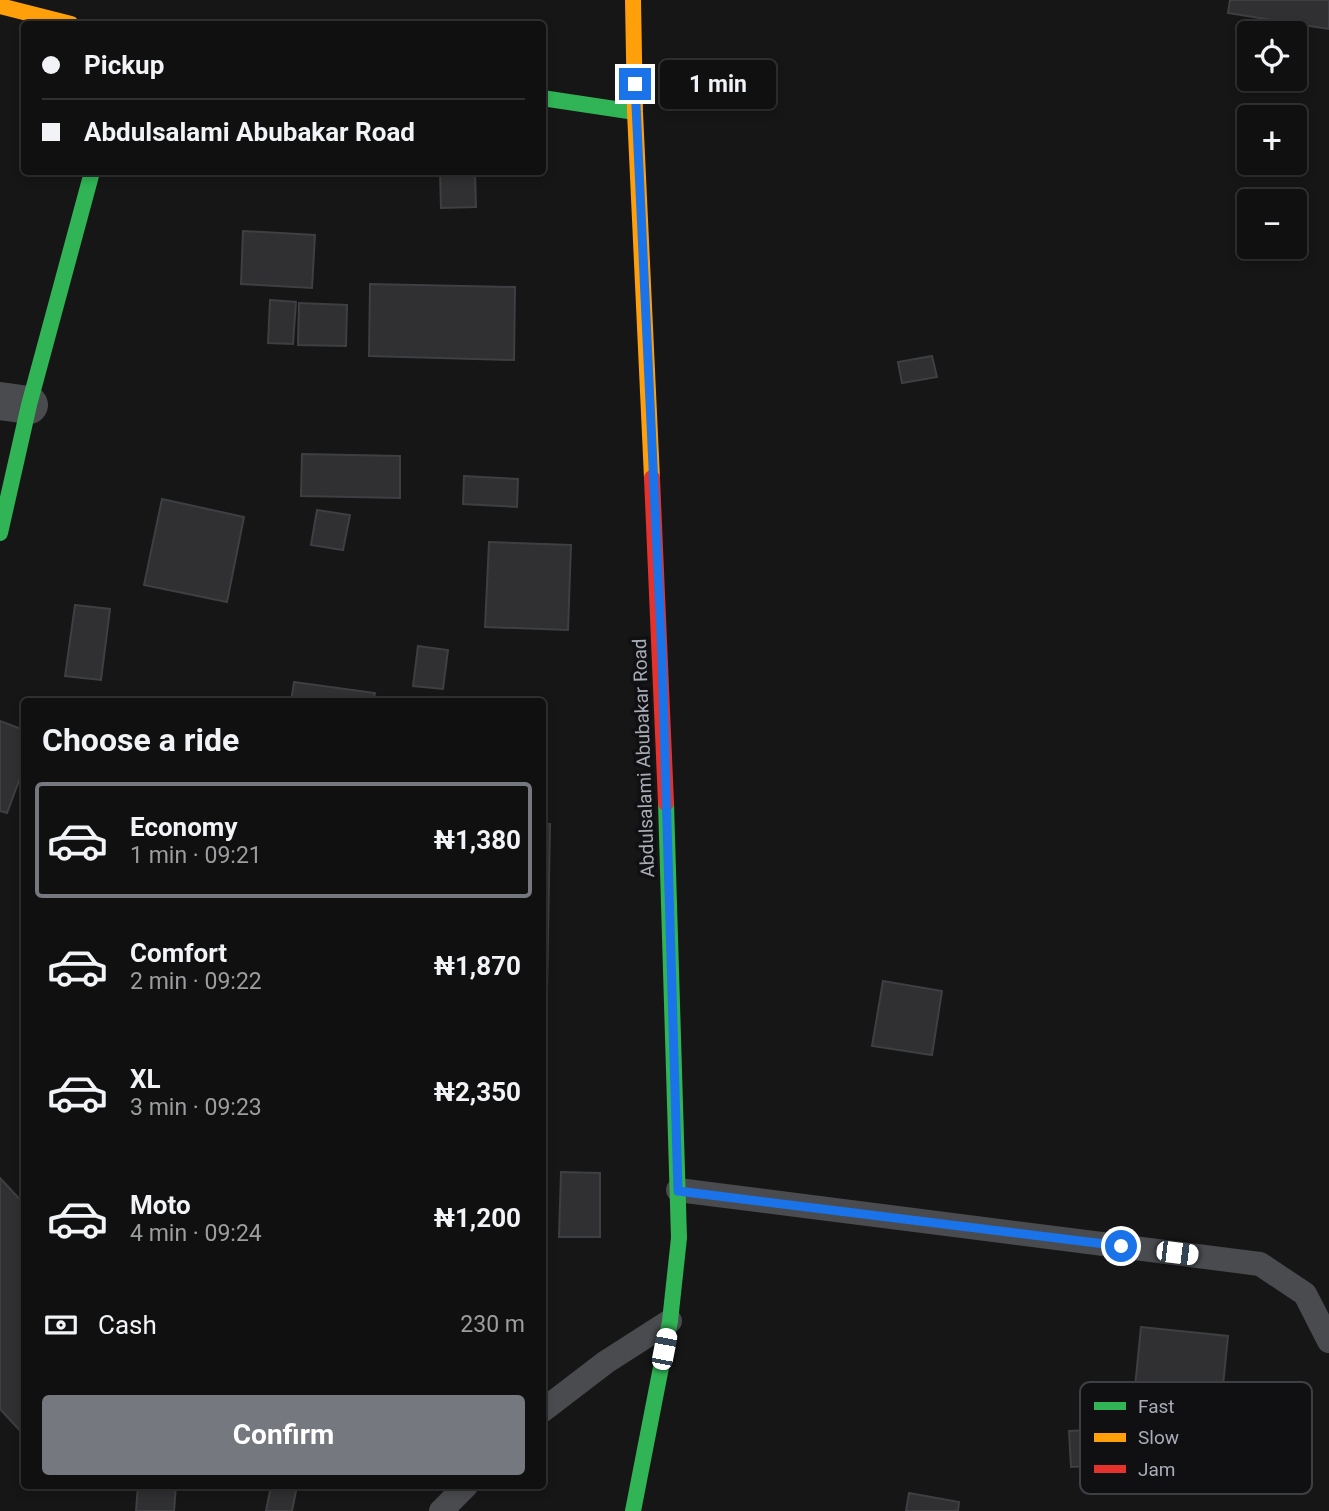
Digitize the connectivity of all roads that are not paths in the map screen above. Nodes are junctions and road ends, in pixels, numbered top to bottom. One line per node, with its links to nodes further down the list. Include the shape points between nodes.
1 (633, 0): 5 (main road, Abdulsalami Abubakar Road)
2 (0, 6): 3 (main road)
3 (59, 21)
4 (546, 100): 5 (main road)
5 (635, 112): 9 (main road, Abdulsalami Abubakar Road, via 662,657)
6 (91, 175): 7 (main road)
7 (15, 403): 8 (main road)
8 (0, 534)
9 (678, 1191): 10 (main road, Abdulsalami Abubakar Road, via 680,1238); 11 (lane, via 1260,1264 1305,1294)
10 (670, 1321): 12 (lane); 15 (main road, Abdulsalami Abubakar Road)
11 (1329, 1341)
12 (546, 1408)
13 (463, 1489): 14 (lane)
14 (442, 1511)
15 (633, 1511)

